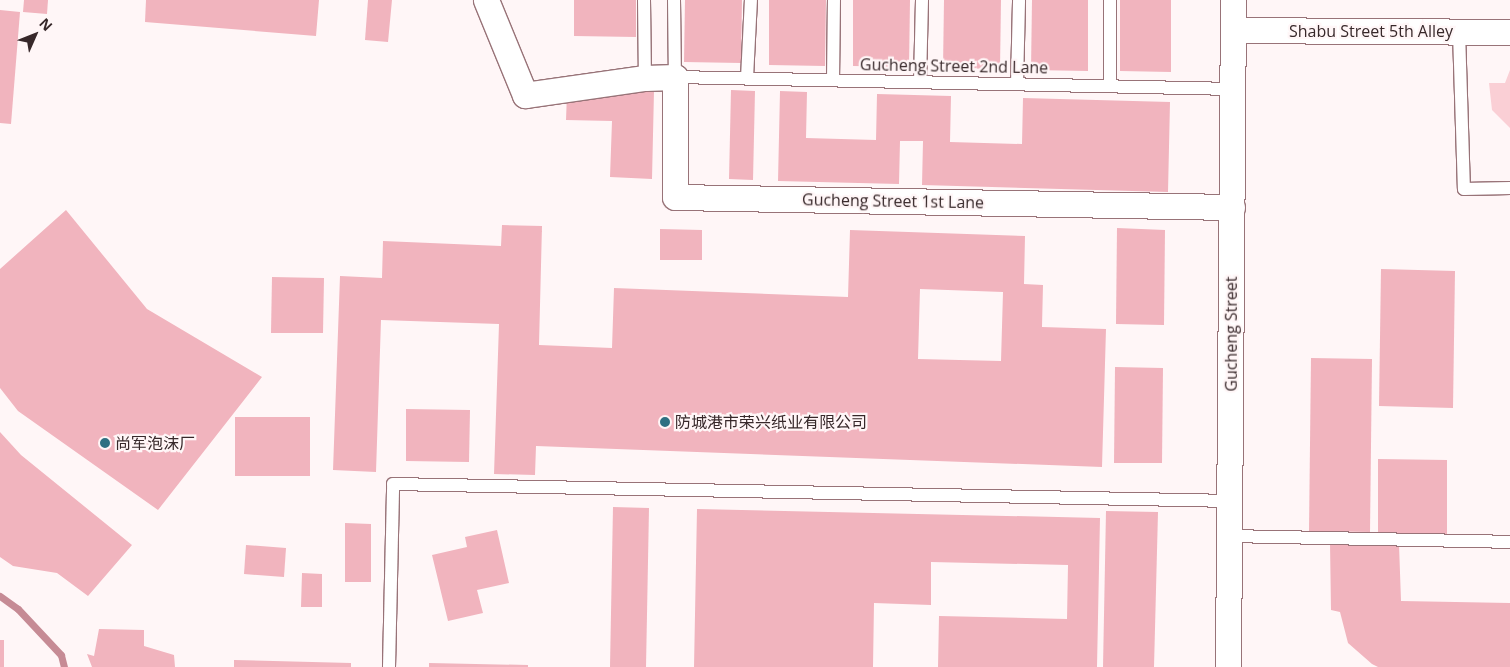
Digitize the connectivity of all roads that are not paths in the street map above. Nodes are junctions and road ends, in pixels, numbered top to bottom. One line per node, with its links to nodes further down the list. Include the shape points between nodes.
1 (486, 0): 14 (street, via 525,95)
2 (644, 0): 14 (lane)
3 (674, 0): 13 (lane)
4 (751, 0): 15 (lane)
5 (834, 0): 16 (lane)
6 (922, 0): 17 (lane)
7 (1019, 0): 18 (lane)
8 (1110, 0): 19 (lane)
9 (1233, 0): 10 (street, Gucheng Street)
10 (1233, 30): 11 (street, Shabu Street 5th Alley); 20 (street, Gucheng Street)
11 (1459, 32): 12 (street, Shabu Street 5th Alley); 21 (lane, via 1464,188)
12 (1510, 32)
13 (675, 77): 14 (street); 15 (lane, Gucheng Street 2nd Lane); 22 (street, Gucheng Street 1st Lane, via 675,197)
14 (645, 78)
15 (747, 78): 16 (lane, Gucheng Street 2nd Lane)
16 (833, 80): 17 (lane, Gucheng Street 2nd Lane)
17 (920, 82): 18 (lane, Gucheng Street 2nd Lane)
18 (1016, 84): 19 (lane, Gucheng Street 2nd Lane)
19 (1110, 86): 20 (lane, Gucheng Street 2nd Lane)
20 (1232, 89): 22 (street, Gucheng Street)
21 (1510, 188)
22 (1232, 207): 23 (street, Gucheng Street)
23 (1230, 501): 24 (street, Gucheng Street); 26 (lane, via 393,484)
24 (1229, 536): 25 (lane); 27 (street, Gucheng Street)
25 (1510, 542)
26 (389, 667)
27 (1228, 667)

